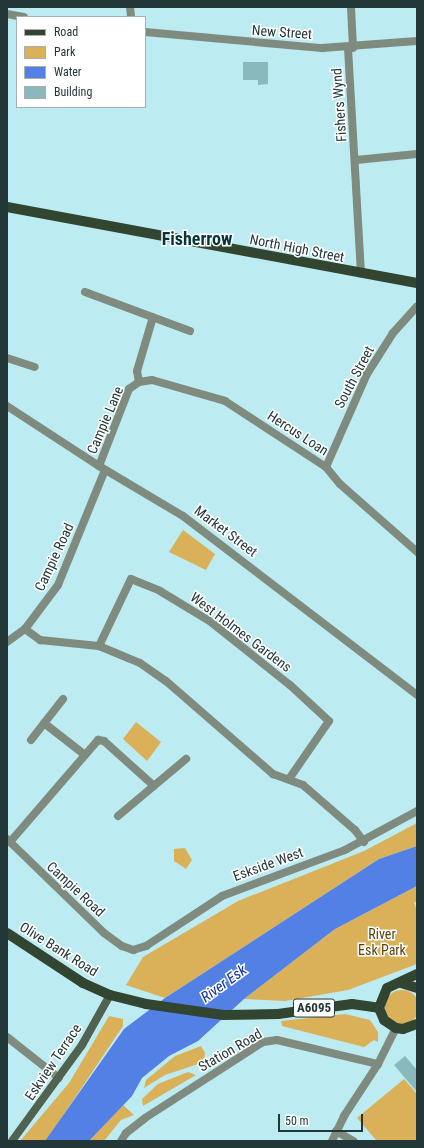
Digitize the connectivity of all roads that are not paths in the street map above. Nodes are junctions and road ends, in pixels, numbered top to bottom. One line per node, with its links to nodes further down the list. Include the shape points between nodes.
1 (351, 7): 6 (street, Fishers Wynd)
2 (7, 14): 3 (street)
3 (18, 16)
4 (146, 32): 6 (street, New Street, via 273,45)
5 (417, 41): 6 (street, New Street)
6 (351, 48): 8 (street, Fishers Wynd)
7 (413, 155): 8 (street, Fishers Wynd)
8 (356, 160): 10 (street, Fishers Wynd)
9 (7, 207): 10 (main road, North High Street)
10 (361, 274): 11 (main road, North High Street)
11 (417, 283)
12 (85, 292): 14 (street)
13 (417, 306): 20 (street, South Street, via 393,333 367,374)
14 (153, 317): 15 (street); 18 (street, Campie Lane, via 138,371)
15 (190, 331)
16 (7, 358): 17 (street)
17 (35, 367)
18 (139, 382): 20 (street, Hercus Loan, via 152,380 224,402); 21 (street, Campie Lane, via 129,389)
19 (8, 410): 21 (street, Market Street)
20 (326, 467): 22 (street, Hercus Loan, via 340,484)
21 (102, 468): 23 (street, Campie Road, via 70,561 48,602); 26 (street, Market Street, via 184,516)
22 (417, 552)
23 (25, 629): 24 (street, Campie Road); 25 (street, via 40,640)
24 (8, 641)
25 (99, 646): 32 (street, via 140,663 166,681 273,774); 32 (street, West Holmes Gardens, via 131,579 146,584 211,622 290,685 329,721)
26 (417, 695)
27 (63, 698): 28 (street)
28 (44, 723): 29 (street); 30 (street)
29 (31, 740)
30 (85, 755): 33 (street, via 98,740 104,741); 36 (street)
31 (186, 759): 33 (street)
32 (289, 779): 37 (street, via 303,785 355,830)
33 (154, 786): 35 (street)
34 (417, 811): 37 (street, Eskside West)
35 (118, 816)
36 (8, 841): 39 (street, Campie Road, via 104,933 122,946)
37 (364, 842): 39 (street, Eskside West, via 222,896 146,946)
38 (7, 933): 43 (main road, Olive Bank Road / A6095, via 63,971)
39 (133, 950)
40 (417, 974): 41 (main road)
41 (400, 983): 42 (main road); 44 (main road, via 387,988)
42 (417, 988)
43 (110, 995): 44 (main road, Olive Bank Road / A6095, via 202,1014 278,1014 334,1005); 49 (main road, Eskview Terrace)
44 (379, 1008): 46 (main road, via 384,1020)
45 (417, 1024): 46 (main road)
46 (396, 1028): 48 (street)
47 (7, 1038): 49 (street)
48 (378, 1064): 50 (street); 52 (street, Station Road, via 277,1040 263,1042 145,1118 126,1133)
49 (59, 1078): 51 (main road, Eskview Terrace)
50 (336, 1131): 53 (street); 54 (street)
51 (12, 1141)
52 (121, 1141)
53 (332, 1141)
54 (353, 1141)

